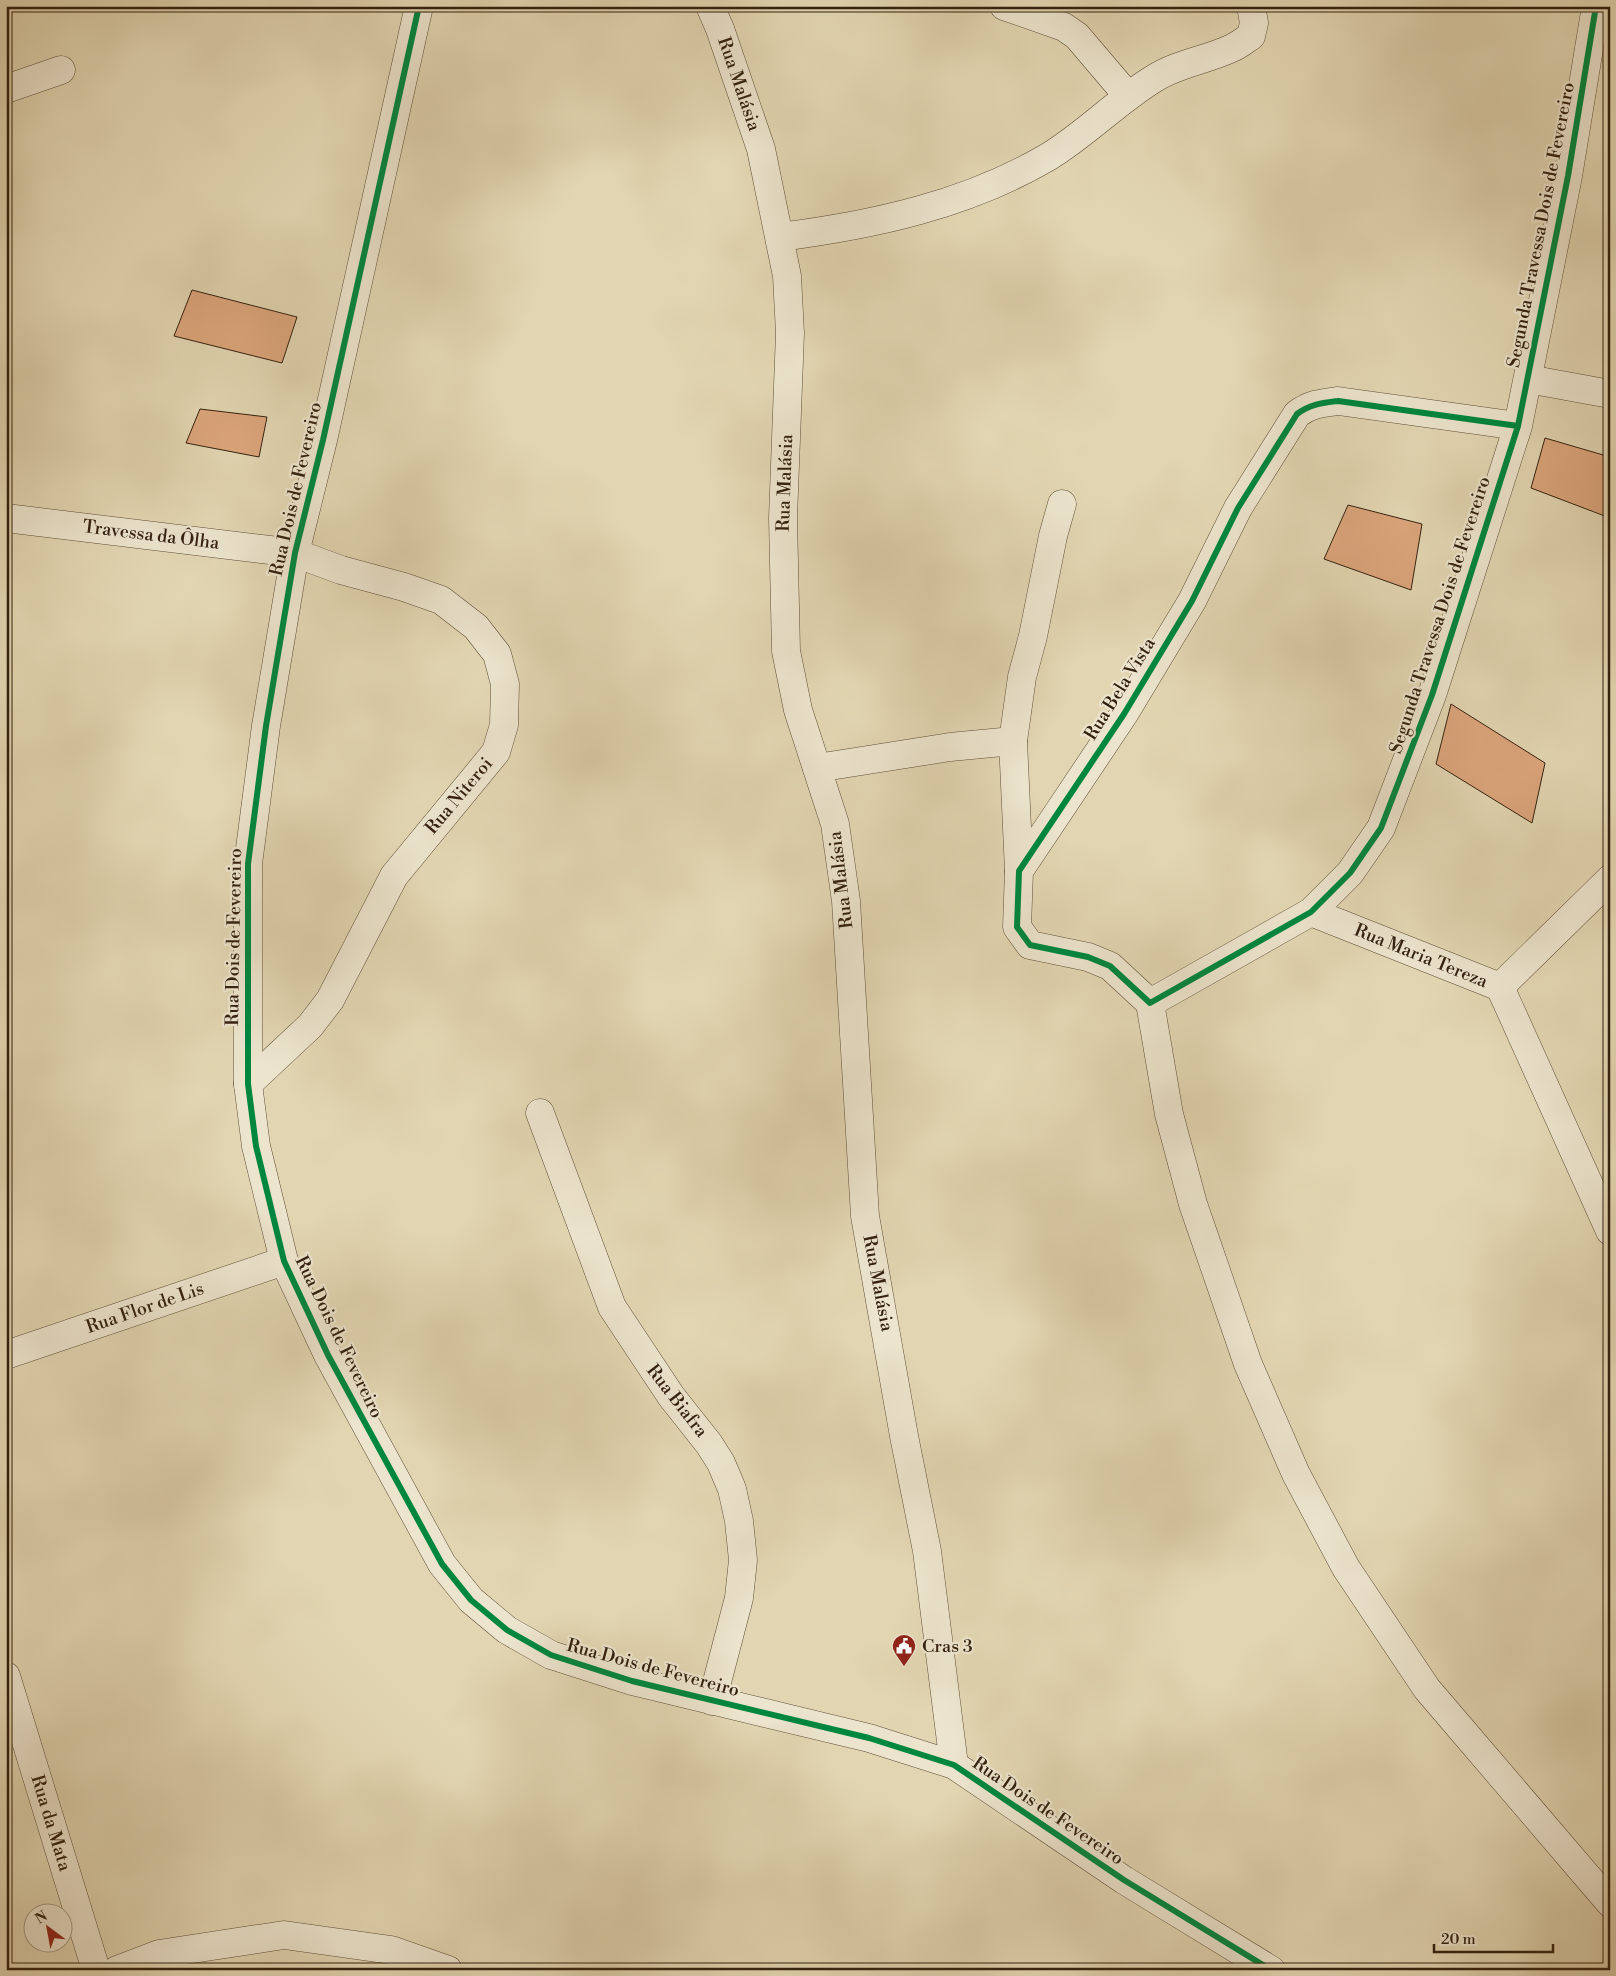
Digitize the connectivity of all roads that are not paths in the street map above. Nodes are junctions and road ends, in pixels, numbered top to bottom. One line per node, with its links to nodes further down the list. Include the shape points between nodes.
1 (419, 6): 15 (street, Rua Dois de Fevereiro)
2 (710, 6): 9 (street, Rua Malásia, via 761,149)
3 (1004, 6): 8 (street, via 1064,27 1077,36)
4 (1251, 6): 8 (street, via 1252,36 1233,48 1170,68)
5 (1596, 6): 10 (street, Segunda Travessa Dois de Fevereiro, via 1568,176)
6 (61, 70): 7 (street)
7 (6, 89)
8 (1128, 96): 9 (street, via 1088,130 1047,157 984,188 893,218)
9 (780, 238): 17 (street, Rua Malásia, via 787,276 790,334 783,518 786,651 798,710)
10 (1528, 379): 11 (street); 12 (street, Segunda Travessa Dois de Fevereiro)
11 (1610, 394)
12 (1518, 426): 18 (street, Rua Bela Vista, via 1338,401 1305,407 1297,414 1238,508 1192,601 1129,706); 20 (street, Segunda Travessa Dois de Fevereiro, via 1432,695 1381,828 1350,873)
13 (1062, 504): 16 (street, via 1022,677)
14 (6, 518): 15 (street, Travessa da Ôlha)
15 (295, 553): 23 (street, Rua Dois de Fevereiro, via 266,726 248,864); 23 (street, Rua Niteroi, via 441,600 476,627 497,654 504,684 504,725 496,752 394,876 330,1000 310,1026)
16 (1013, 741): 17 (street, via 950,747); 18 (street)
17 (817, 768): 30 (street, Rua Malásia, via 835,824 846,901 865,1216 927,1551)
18 (1019, 871): 22 (street, via 1018,927 1030,946 1110,966)
19 (1610, 879): 21 (street, Rua Maria Tereza)
20 (1311, 912): 21 (street, Rua Maria Tereza); 22 (street, Segunda Travessa Dois de Fevereiro)
21 (1500, 987): 25 (street)
22 (1150, 1003): 31 (street, via 1169,1114 1193,1204 1248,1364 1296,1474 1346,1568 1428,1689)
23 (248, 1084): 26 (street, Rua Dois de Fevereiro, via 256,1146)
24 (540, 1113): 29 (street, Rua Biafra, via 612,1307 670,1396 709,1444 732,1489 743,1560 738,1598)
25 (1610, 1231)
26 (284, 1261): 27 (street, Rua Flor de Lis); 29 (street, Rua Dois de Fevereiro, via 328,1355 442,1564 471,1600 507,1630 551,1655 632,1681)
27 (6, 1355)
28 (6, 1676): 32 (street, Rua da Mata)
29 (712, 1701): 30 (street, Rua Dois de Fevereiro, via 869,1738)
30 (954, 1765): 35 (street, Rua Dois de Fevereiro, via 1124,1880)
31 (1610, 1903)
32 (96, 1970)
33 (116, 1970): 34 (street, via 159,1954 284,1935 391,1950)
34 (448, 1970)
35 (1271, 1970)

